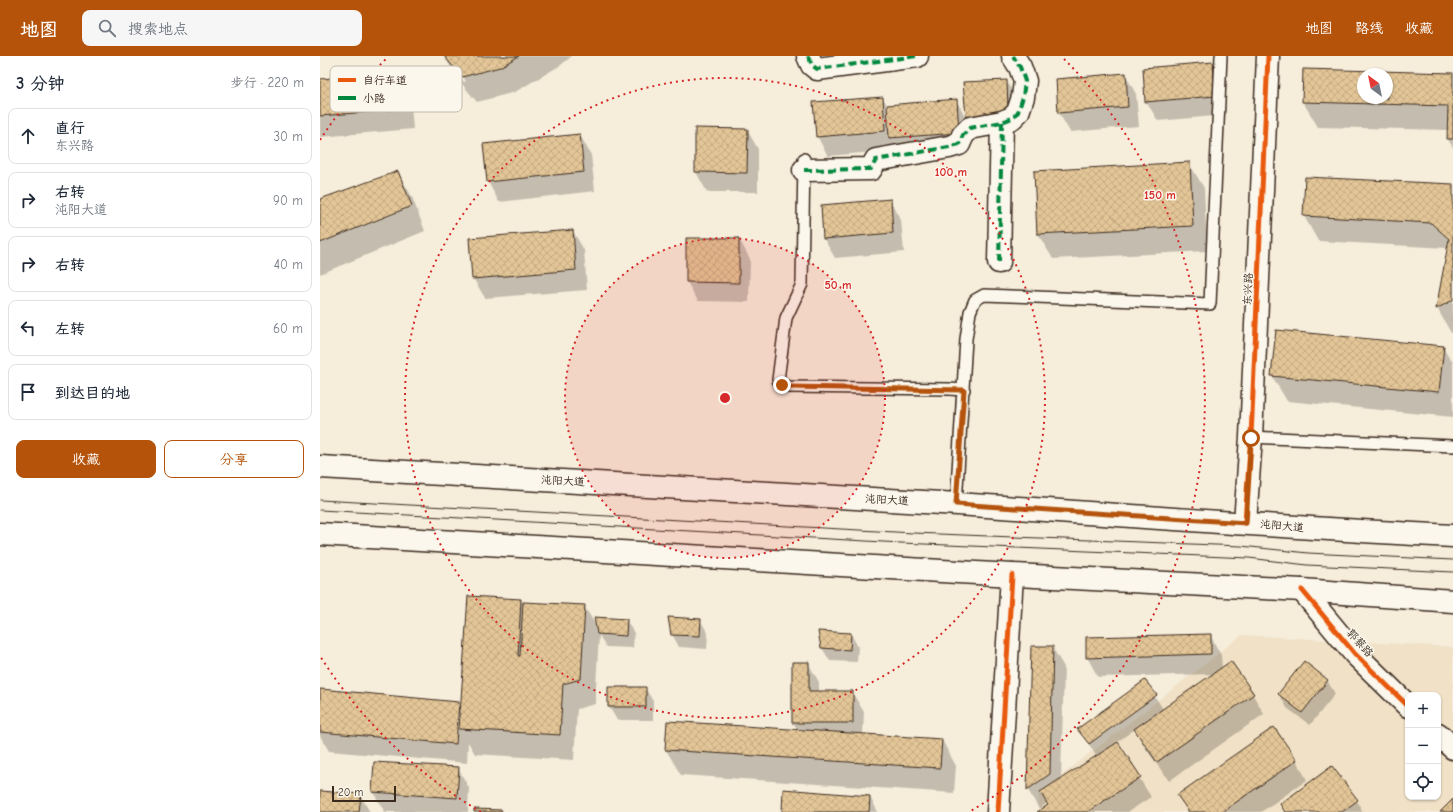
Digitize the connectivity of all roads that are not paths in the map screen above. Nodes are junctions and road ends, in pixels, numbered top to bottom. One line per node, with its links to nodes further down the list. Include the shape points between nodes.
1 (808, 56): 2 (main road, via 817,69)
2 (917, 56)
3 (1013, 56): 6 (main road, via 1025,81 1023,97 1018,112)
4 (1221, 56): 9 (lane, via 1210,304 984,295 975,300 970,312)
5 (1268, 56): 10 (main road, 东兴路)
6 (1002, 122): 7 (main road, via 970,128 959,144 876,160 872,169); 8 (main road)
7 (804, 164): 9 (lane, via 802,284 786,318 778,380 788,387)
8 (999, 262)
9 (964, 390): 13 (lane)
10 (1251, 438): 11 (lane); 14 (main road, 东兴路)
11 (1453, 446)
12 (320, 467): 13 (main road, 沌阳大道)
13 (956, 504): 14 (main road, 沌阳大道)
14 (1246, 523): 16 (main road, 沌阳大道)
15 (320, 534): 17 (main road)
16 (1453, 536)
17 (1012, 575): 18 (main road); 23 (main road)
18 (1302, 590): 19 (main road); 20 (main road, 郭蔡路, via 1355,654)
19 (1453, 601)
20 (1405, 703)
21 (1441, 737): 22 (main road)
22 (1453, 748)
23 (998, 812)

